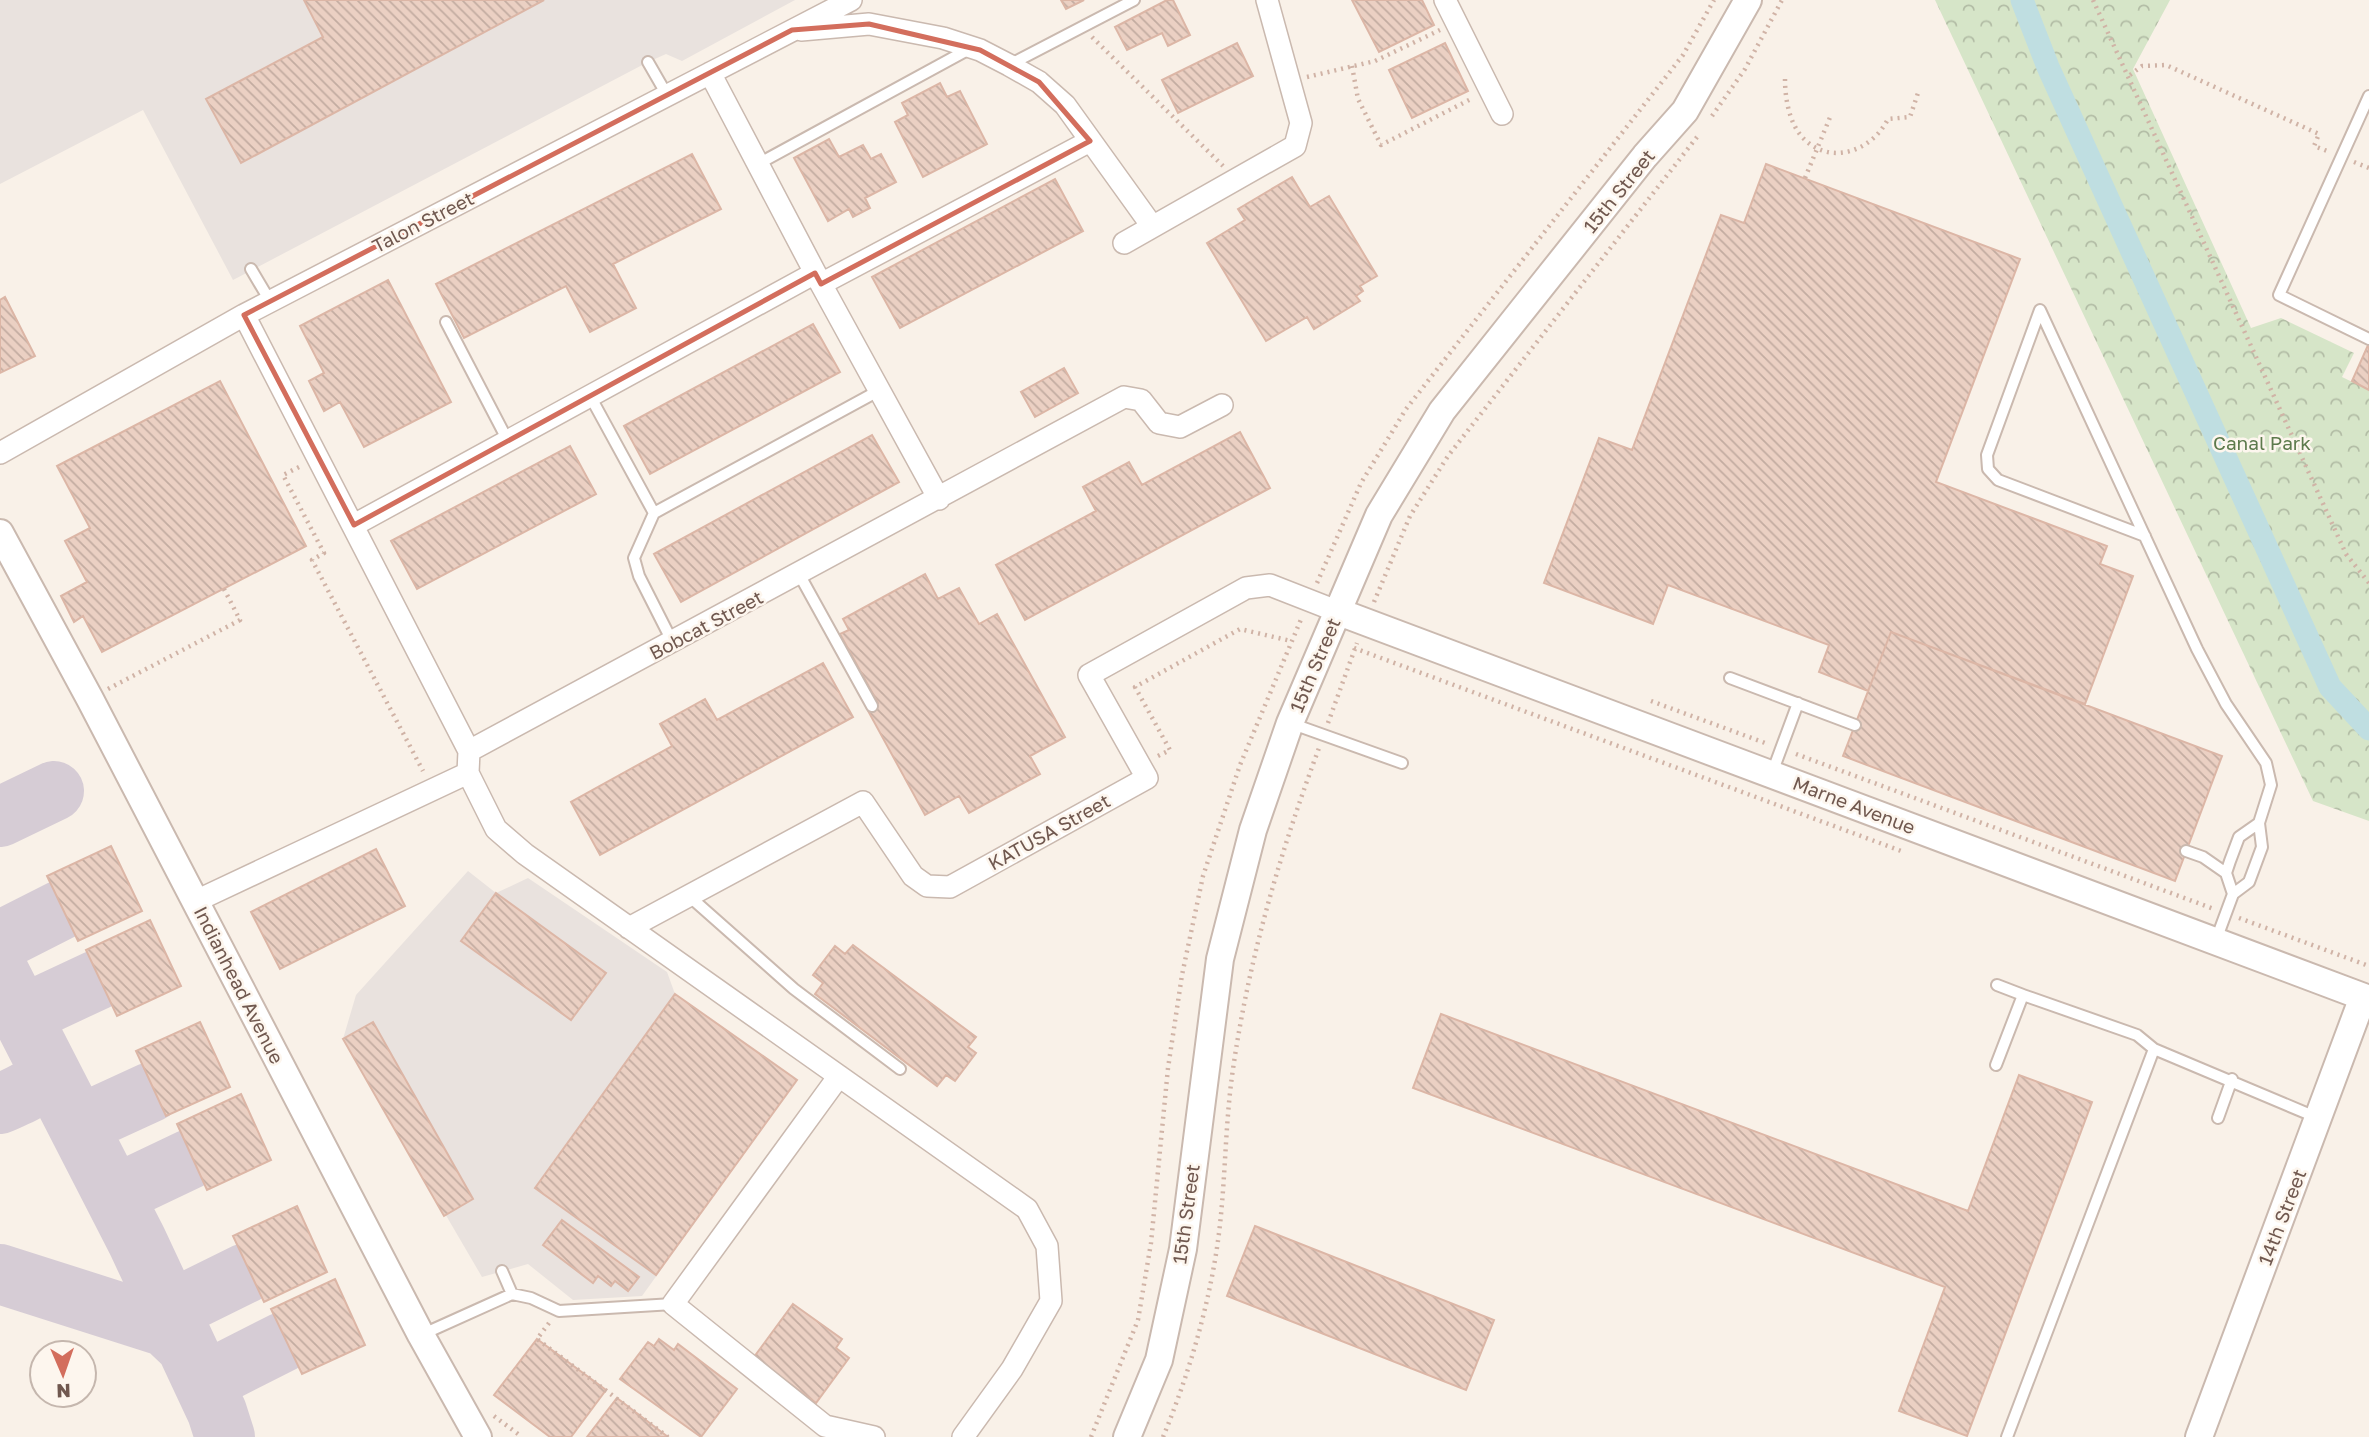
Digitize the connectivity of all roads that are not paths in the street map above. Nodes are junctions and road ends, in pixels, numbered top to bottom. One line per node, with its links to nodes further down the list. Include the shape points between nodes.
1 (851, 0): 6 (street, Talon Street)
2 (1134, 0): 9 (lane)
3 (1267, 0): 18 (street, via 1301,122 1295,146)
4 (1445, 0): 13 (street)
5 (1748, 0): 37 (street, 15th Street, via 1685,111 1442,411 1379,515)
6 (792, 30): 7 (street, via 869,24); 10 (street, Talon Street)
7 (971, 48): 9 (street); 17 (lane)
8 (648, 62): 11 (lane)
9 (1009, 65): 16 (street, via 1039,82 1065,105)
10 (710, 73): 11 (street, Talon Street); 17 (street)
11 (667, 95): 22 (street, Talon Street)
12 (2369, 96): 14 (lane)
13 (1502, 114)
14 (2357, 122): 15 (lane); 25 (lane, via 2279,295)
15 (2369, 128)
16 (1090, 141): 18 (street); 21 (street)
17 (758, 164): 21 (street)
18 (1152, 226): 19 (street)
19 (1124, 243)
20 (251, 269): 22 (lane)
21 (818, 279): 26 (street); 27 (street)
22 (270, 301): 23 (street, Talon Street)
23 (244, 315): 30 (street, Talon Street); 33 (street)
24 (446, 322): 29 (lane)
25 (2369, 340)
26 (880, 390): 31 (street); 32 (lane)
27 (590, 397): 29 (street); 32 (lane)
28 (1222, 405): 31 (street, Bobcat Street, via 1180,427 1159,424 1141,400 1124,397)
29 (508, 441): 33 (street)
30 (0, 453)
31 (939, 499): 36 (street, Bobcat Street)
32 (654, 513): 38 (lane, via 634,558)
33 (354, 525): 44 (street)
34 (0, 533): 53 (street, Indianhead Avenue)
35 (2144, 536): 35 (lane, via 2073,384 2040,310 1987,456 1988,470 1998,480); 48 (lane, via 2226,704 2266,763 2271,785)
36 (799, 574): 38 (street, Bobcat Street); 41 (lane)
37 (1339, 612): 42 (street, 15th Street); 47 (street, Marne Avenue, via 1370,610); 52 (street, KATUSA Street, via 1270,584 1246,588 1089,675 1147,778 950,887 928,886 913,876 863,802)
38 (673, 643): 44 (street, Bobcat Street)
39 (1730, 678): 40 (lane)
40 (1798, 703): 43 (lane); 47 (lane)
41 (872, 706)
42 (1290, 723): 45 (lane); 73 (street, 15th Street, via 1253,830 1220,959 1183,1249 1159,1360)
43 (1855, 725)
44 (468, 751): 46 (street)
45 (1402, 763)
46 (468, 774): 53 (street); 54 (street, via 496,829)
47 (1771, 774): 55 (street, Marne Avenue)
48 (2259, 823): 50 (lane, via 2239,837); 51 (lane, via 2262,847 2258,860 2249,883)
49 (2186, 851): 50 (lane)
50 (2226, 873): 51 (lane)
51 (2233, 894): 55 (lane)
52 (690, 896): 54 (street, KATUSA Street); 61 (lane, via 794,989)
53 (196, 901): 69 (street, Indianhead Avenue)
54 (629, 928): 62 (street)
55 (2216, 941): 58 (street, Marne Avenue)
56 (1997, 985): 57 (lane)
57 (2022, 995): 59 (lane, via 2137,1035); 60 (lane)
58 (2366, 998): 65 (street, 14th Street)
59 (2154, 1049): 63 (lane); 74 (lane)
60 (1996, 1065)
61 (900, 1069)
62 (839, 1076): 68 (street); 72 (street, via 1027,1209 1047,1245 1051,1301 1012,1369)
63 (2232, 1079): 64 (lane); 65 (lane)
64 (2218, 1118)
65 (2319, 1118): 75 (street, 14th Street)
66 (502, 1271): 67 (lane)
67 (512, 1294): 68 (lane, via 559,1311); 69 (lane)
68 (673, 1304): 70 (street, via 825,1426)
69 (421, 1335): 71 (street, Indianhead Avenue)
70 (866, 1436)
71 (478, 1437)
72 (963, 1437)
73 (1127, 1437)
74 (2007, 1437)
75 (2199, 1437)

